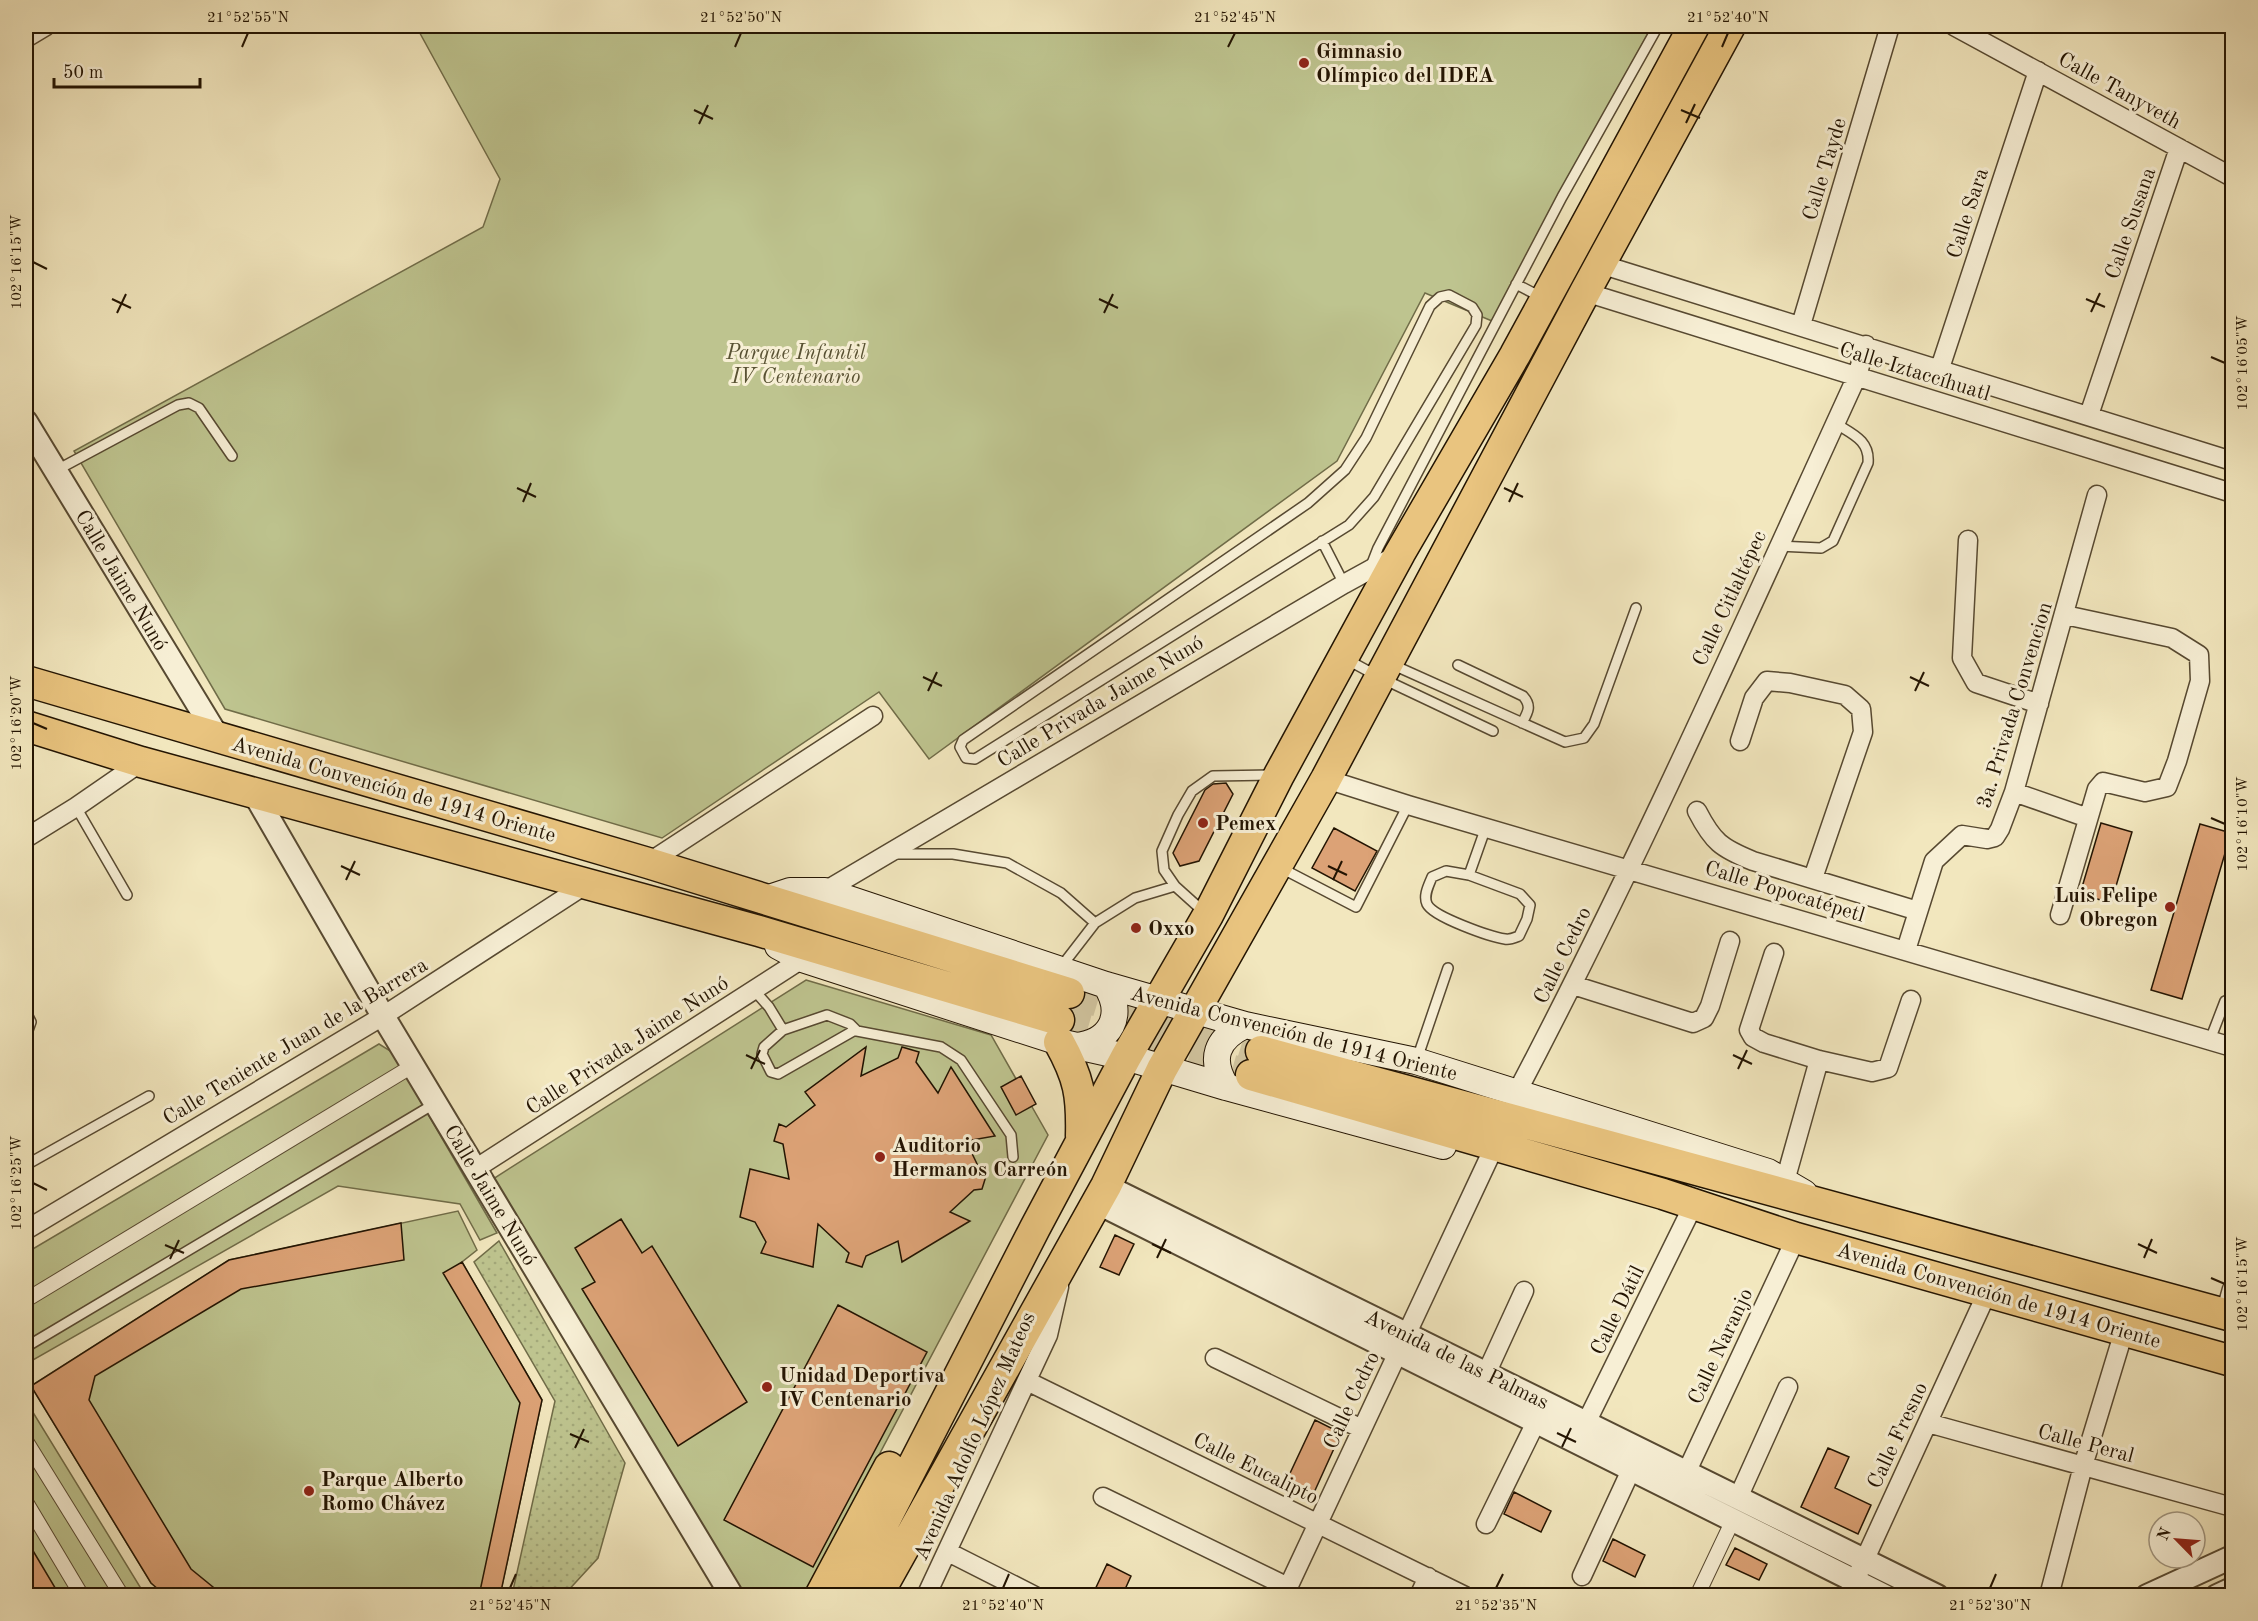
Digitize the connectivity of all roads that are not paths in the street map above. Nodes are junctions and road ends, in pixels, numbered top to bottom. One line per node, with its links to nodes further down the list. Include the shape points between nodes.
1 (46, 26): 7 (street)
2 (1658, 26): 12 (lane)
3 (1694, 26): 14 (main road)
4 (1730, 26): 11 (main road)
5 (1890, 26): 15 (street, Calle Tayde)
6 (1954, 26): 8 (street, Calle Tanyveth)
7 (26, 38)
8 (2038, 71): 9 (street, Calle Tanyveth); 17 (street, Calle Sara)
9 (2179, 148): 10 (street, Calle Tanyveth); 19 (street, Calle Susana)
10 (2232, 177)
11 (1600, 264): 13 (main road); 15 (street, Calle Iztaccíhuatl)
12 (1516, 284): 14 (lane); 31 (lane)
13 (1585, 291): 18 (street, Calle Iztaccíhuatl); 37 (main road)
14 (1544, 299): 30 (main road)
15 (1801, 325): 16 (street, Calle Iztaccíhuatl)
16 (1866, 345): 17 (street, Calle Iztaccíhuatl); 18 (street, Calle Citlaltépec)
17 (1940, 368): 19 (street, Calle Iztaccíhuatl)
18 (1857, 376): 20 (street, Calle Citlaltépec); 25 (street, Calle Iztaccíhuatl)
19 (2089, 415): 23 (street, Calle Iztaccíhuatl)
20 (1835, 423): 29 (street, Calle Citlaltépec); 29 (lane, via 1865,444 1869,452 1842,525 1833,541 1821,548)
21 (27, 428): 24 (street, Calle Jaime Nunó)
22 (232, 456): 24 (lane, via 199,408 189,403 178,405)
23 (2232, 458): 25 (street)
24 (56, 471): 44 (street, Calle Jaime Nunó)
25 (2227, 491)
26 (2097, 495): 34 (street, 3a. Privada Convencion)
27 (1968, 540): 39 (street, via 1962,658 1976,682)
28 (1322, 541): 28 (lane, via 1349,525 1374,497 1476,325 1477,315 1472,307 1449,295 1430,306 1366,438 1345,470 1308,503 963,740 960,747 966,758 975,759); 32 (lane)
29 (1778, 546): 60 (street, Calle Citlaltépec)
30 (1400, 553): 31 (street, Calle Privada Jaime Nunó); 35 (main road)
31 (1369, 570): 32 (street, Calle Privada Jaime Nunó)
32 (1344, 584): 57 (street, Calle Privada Jaime Nunó)
33 (1636, 608): 41 (lane, via 1594,723 1584,738 1565,742)
34 (2065, 615): 39 (street, 3a. Privada Convencion); 54 (street, via 2172,638 2199,655 2200,681 2167,786 2145,792 2103,782)
35 (1344, 658): 37 (lane); 47 (main road)
36 (1458, 665): 41 (lane, via 1523,696 1530,708)
37 (1384, 670): 41 (lane); 43 (lane); 48 (main road)
38 (26, 681): 44 (main road, Avenida Convención de 1914 Oriente)
39 (2039, 704): 49 (street, 3a. Privada Convencion)
40 (873, 716): 58 (street)
41 (1522, 723)
42 (26, 726): 46 (main road, Avenida Convención de 1914 Oriente)
43 (1493, 731)
44 (219, 739): 58 (main road, Avenida Convención de 1914 Oriente)
45 (1740, 741): 62 (street, via 1754,698 1767,681 1845,695 1861,709 1863,732)
46 (141, 762): 50 (main road, Avenida Convención de 1914 Oriente); 52 (street)
47 (1279, 775): 64 (lane, via 1213,776 1192,791 1162,850 1164,870); 69 (main road)
48 (1326, 779): 51 (street, Calle Popocatépetl); 59 (main road)
49 (2014, 792): 54 (street); 68 (street, 3a. Privada Convencion, via 1995,837 1962,836 1934,861)
50 (254, 793): 63 (main road, Avenida Convención de 1914 Oriente); 87 (street, Calle Jaime Nunó)
51 (1408, 805): 55 (street, Calle Popocatépetl); 59 (lane, via 1356,907)
52 (76, 807): 56 (street); 66 (lane)
53 (1697, 811): 62 (street, via 1709,833 1727,850)
54 (2088, 818): 70 (street)
55 (1486, 827): 60 (street, Calle Popocatépetl); 61 (lane)
56 (26, 838)
57 (887, 854): 65 (street, Calle Privada Jaime Nunó); 71 (lane, via 953,854 1007,863 1061,893)
58 (648, 863): 67 (main road, Avenida Convención de 1914 Oriente)
59 (1276, 866): 84 (main road)
60 (1629, 868): 74 (street, Calle Popocatépetl); 78 (street, Calle Cedro)
61 (1469, 875): 61 (lane, via 1520,894 1530,905 1519,936 1508,940 1496,937 1438,915 1427,905 1426,893 1432,877 1446,871)
62 (1812, 878): 68 (street)
63 (585, 885): 72 (main road, Avenida Convención de 1914 Oriente); 87 (street, Calle Teniente Juan de la Barrera)
64 (1175, 886): 69 (lane); 71 (lane, via 1135,898)
65 (825, 891): 67 (main road, Avenida Convención de 1914 Oriente, via 790,891); 86 (main road, Avenida Convención de 1914 Oriente)
66 (127, 895)
67 (763, 900): 86 (main road, Avenida Convención de 1914 Oriente)
68 (1918, 911): 74 (street, 3a. Privada Convencion)
69 (1208, 915): 82 (main road)
70 (2060, 915)
71 (1095, 923): 86 (lane)
72 (759, 931): 76 (main road, Avenida Convención de 1914 Oriente); 86 (main road, Avenida Convención de 1914 Oriente)
73 (1730, 941): 78 (street, via 1710,1006 1704,1018 1693,1023)
74 (1906, 950): 92 (street, Calle Popocatépetl)
75 (1774, 953): 95 (street, via 1749,1030 1764,1043)
76 (802, 959): 80 (street, Calle Privada Jaime Nunó); 86 (main road, Avenida Convención de 1914 Oriente)
77 (1448, 968): 96 (lane)
78 (1573, 985): 100 (street, Calle Cedro)
79 (1106, 986): 82 (main road, Avenida Convención de 1914 Oriente); 86 (main road, Avenida Convención de 1914 Oriente); 86 (main road, via 1115,1012 1112,1026 1103,1037 1090,1044)
80 (754, 990): 89 (lane); 107 (street, Calle Privada Jaime Nunó)
81 (2232, 999): 92 (lane, via 2225,1001 2220,1010)
82 (1160, 1000): 84 (main road, Avenida Convención de 1914 Oriente); 94 (main road)
83 (1911, 1000): 95 (street, via 1888,1068 1872,1072)
84 (1194, 1010): 88 (main road, Avenida Convención de 1914 Oriente); 98 (main road)
85 (26, 1012): 91 (lane, via 31,1022)
86 (1065, 1014): 94 (main road, Avenida Convención de 1914 Oriente); 103 (main road, via 1080,1092)
87 (383, 1016): 97 (street, Calle Jaime Nunó); 114 (street, Calle Teniente Juan de la Barrera)
88 (1245, 1025): 96 (main road, Avenida Convención de 1914 Oriente); 99 (main road, via 1221,1043 1216,1058 1218,1074)
89 (783, 1030): 90 (lane, via 827,1015); 90 (lane, via 764,1047 762,1054 771,1072 778,1074)
90 (855, 1030): 104 (lane, via 941,1047 961,1060 1011,1135)
91 (26, 1036)
92 (2210, 1040): 93 (street, Calle Popocatépetl)
93 (2232, 1047)
94 (1126, 1057): 98 (main road, Avenida Convención de 1914 Oriente); 103 (main road)
95 (1819, 1060): 108 (street)
96 (1416, 1061): 100 (main road, Avenida Convención de 1914 Oriente)
97 (414, 1065): 102 (street, Calle Jaime Nunó); 119 (street)
98 (1162, 1069): 99 (main road, Avenida Convención de 1914 Oriente); 109 (main road)
99 (1246, 1071): 105 (main road, Avenida Convención de 1914 Oriente); 110 (main road, Avenida Convención de 1914 Oriente); 113 (main road, Avenida Convención de 1914 Oriente)
100 (1517, 1092): 108 (main road, Avenida Convención de 1914 Oriente, via 1768,1172)
101 (149, 1096): 106 (lane)
102 (436, 1103): 107 (street, Calle Jaime Nunó); 123 (lane)
103 (1081, 1140): 112 (main road)
104 (1013, 1157)
105 (1489, 1158): 111 (main road, Avenida Convención de 1914 Oriente); 122 (street, Calle Cedro)
106 (26, 1165)
107 (475, 1169): 154 (street, Calle Jaime Nunó)
108 (1785, 1181): 110 (main road, Avenida Convención de 1914 Oriente)
109 (1101, 1194): 116 (main road); 122 (street, Avenida de las Palmas)
110 (1819, 1204): 120 (main road, Avenida Convención de 1914 Oriente)
111 (1688, 1216): 113 (main road, Avenida Convención de 1914 Oriente); 130 (street, Calle Dátil)
112 (1035, 1228): 155 (main road, via 1015,1243 999,1264); 156 (main road)
113 (1766, 1228): 115 (main road, Avenida Convención de 1914 Oriente)
114 (26, 1230)
115 (1796, 1238): 118 (main road, Avenida Convención de 1914 Oriente); 136 (street, Calle Naranjo)
116 (1066, 1258): 127 (street, Avenida Adolfo López Mateos, via 1048,1335); 157 (main road)
117 (1524, 1291): 126 (street)
118 (1987, 1293): 121 (main road, Avenida Convención de 1914 Oriente); 131 (street, Calle Fresno)
119 (26, 1300)
120 (2230, 1306)
121 (2124, 1331): 125 (main road, Avenida Convención de 1914 Oriente); 134 (street)
122 (1402, 1343): 126 (street, Avenida de las Palmas); 129 (street, Avenida de las Palmas); 132 (street, Calle Cedro)
123 (26, 1347)
124 (1215, 1358): 132 (street)
125 (2232, 1361)
126 (1486, 1374): 130 (street, Avenida de las Palmas)
127 (1027, 1381): 142 (street, Calle Eucalipto); 144 (street, Avenida Adolfo López Mateos)
128 (1788, 1387): 138 (street)
129 (1536, 1422): 135 (street, Avenida de las Palmas); 143 (street)
130 (1586, 1424): 136 (street, Avenida de las Palmas)
131 (1928, 1424): 134 (street, Calle Peral); 146 (street, Calle Fresno)
132 (1362, 1429): 142 (street, Calle Cedro)
133 (26, 1441): 153 (street)
134 (2083, 1466): 140 (street, Calle Peral); 165 (street)
135 (1631, 1470): 141 (street, Avenida de las Palmas); 147 (street)
136 (1686, 1473): 138 (street, Avenida de las Palmas)
137 (1103, 1497): 151 (street)
138 (1738, 1498): 146 (street, Avenida de las Palmas)
139 (26, 1502): 152 (street)
140 (2232, 1507)
141 (1733, 1521): 149 (street, Avenida de las Palmas); 162 (street)
142 (1318, 1523): 148 (street, Calle Eucalipto); 151 (street, Calle Cedro)
143 (1486, 1524)
144 (948, 1552): 158 (street, Avenida Adolfo López Mateos); 159 (street)
145 (2232, 1557): 166 (street)
146 (1864, 1559): 149 (street, Calle Fresno); 164 (street, Avenida de las Palmas)
147 (1582, 1576)
148 (1428, 1577): 160 (street); 161 (street, Calle Eucalipto)
149 (1851, 1588): 163 (street, Avenida de las Palmas)
150 (2232, 1589): 167 (street)
151 (1286, 1591)
152 (82, 1596)
153 (122, 1596)
154 (732, 1596)
155 (820, 1596)
156 (846, 1596)
157 (877, 1596)
158 (926, 1596)
159 (1035, 1596)
160 (1419, 1596)
161 (1465, 1596)
162 (1697, 1596)
163 (1885, 1596)
164 (1937, 1596)
165 (2049, 1596)
166 (2147, 1596)
167 (2217, 1596)

